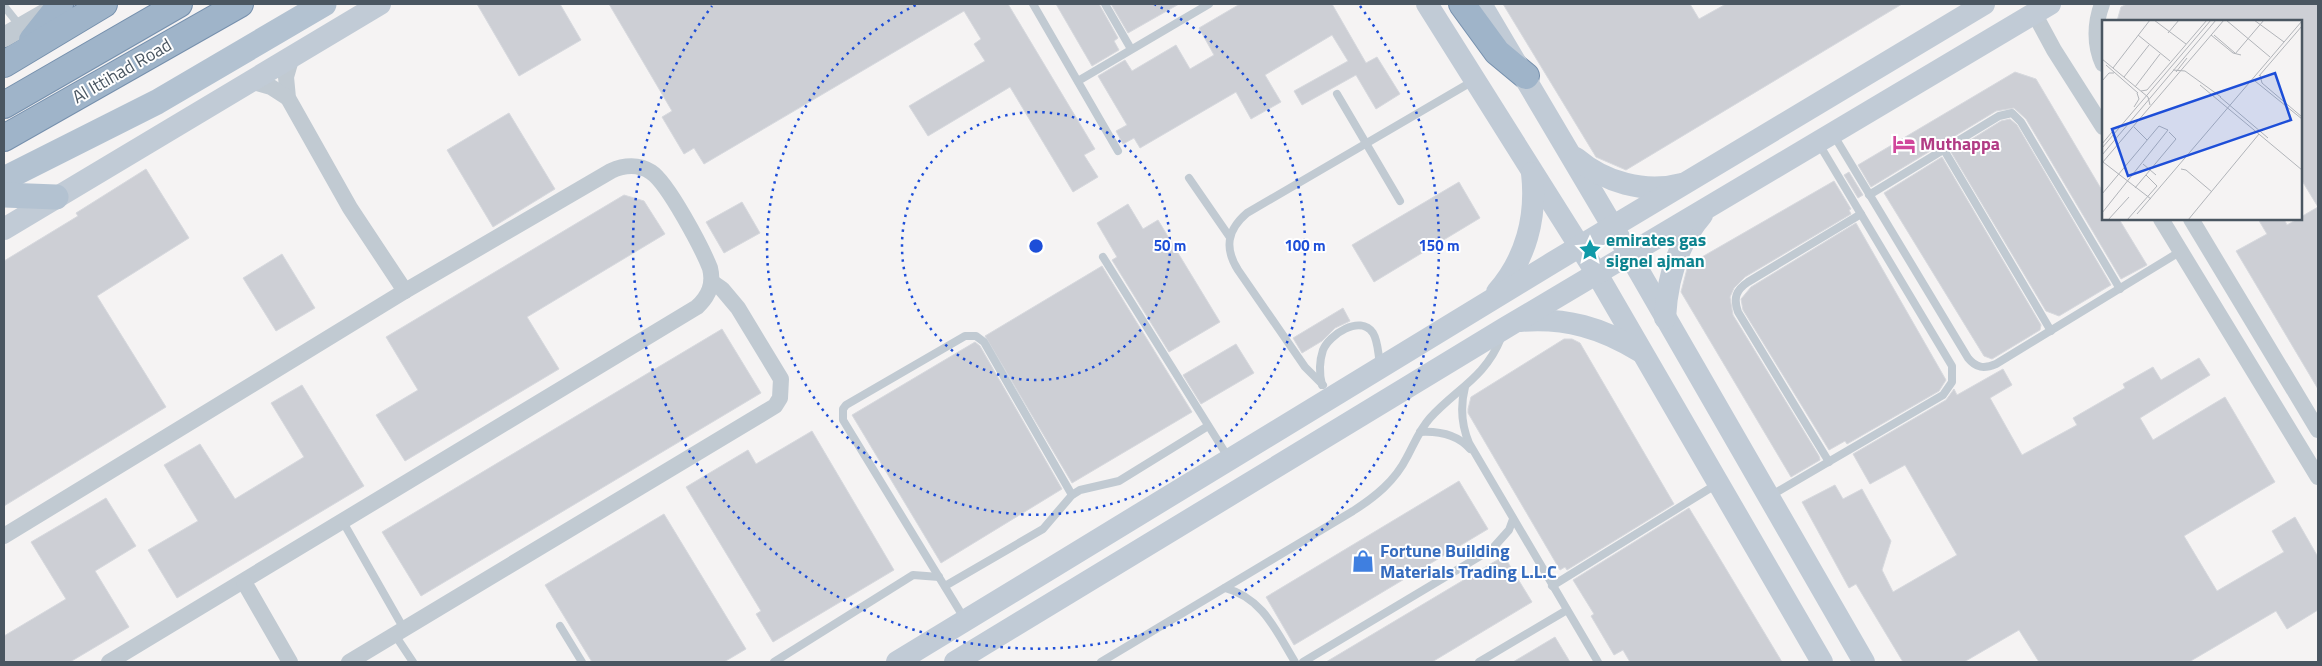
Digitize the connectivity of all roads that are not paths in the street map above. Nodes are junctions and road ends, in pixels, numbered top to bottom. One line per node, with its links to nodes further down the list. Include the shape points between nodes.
1 (61, 4): 17 (street); 19 (highway, via 39,33)
2 (104, 4): 19 (highway)
3 (179, 4): 28 (highway)
4 (240, 4): 30 (highway, Al Ittihad Road)
5 (324, 4): 38 (main road, via 158,102)
6 (380, 4): 20 (main road)
7 (1033, 4): 25 (lane)
8 (1105, 4): 18 (lane)
9 (1209, 4): 18 (lane)
10 (1427, 4): 23 (main road)
11 (1462, 4): 22 (highway, via 1497,52)
12 (1481, 4): 22 (main road)
13 (1984, 4): 39 (main road)
14 (2102, 4): 21 (street, via 2096,29)
15 (4, 6): 17 (lane)
16 (2042, 9): 29 (street, via 2054,50); 31 (main road)
17 (21, 28): 19 (street)
18 (1131, 49): 25 (lane)
19 (7, 53)
20 (292, 56): 24 (main road); 27 (street, via 286,77)
21 (2102, 60)
22 (1526, 76): 35 (main road)
23 (1474, 80): 32 (lane); 36 (main road)
24 (250, 81): 27 (street, via 271,87); 42 (main road)
25 (1078, 81): 34 (lane)
26 (1337, 94): 32 (lane)
27 (288, 98): 58 (street, via 350,208)
28 (4, 105)
29 (2102, 125)
30 (4, 138)
31 (1826, 138): 41 (lane); 44 (main road); 45 (lane)
32 (1366, 144): 43 (lane); 50 (lane, via 1247,213)
33 (1944, 150): 41 (lane); 57 (lane, via 2005,113 2017,117); 62 (lane)
34 (1118, 151)
35 (1571, 154): 39 (main road, via 1594,171 1633,185 1663,187); 48 (main road)
36 (1531, 170): 51 (main road); 59 (main road, via 1534,202 1528,234 1508,278)
37 (1189, 178): 50 (lane)
38 (4, 179)
39 (1692, 181): 48 (main road)
40 (4, 194): 42 (main road)
41 (1869, 194): 62 (lane, via 1973,364 1988,368)
42 (56, 197): 49 (main road)
43 (1400, 201)
44 (1709, 207): 53 (main road); 60 (main road, via 1696,222 1676,258 1666,297)
45 (1861, 214): 72 (lane, via 1952,366 1953,374 1949,389 1943,394); 72 (lane, via 1740,287 1736,295 1738,312)
46 (2162, 220): 52 (street)
47 (2192, 220): 68 (street)
48 (1614, 227): 51 (main road); 53 (main road)
49 (4, 229)
50 (1229, 236): 66 (lane, via 1230,254 1238,270 1305,368)
51 (1580, 247): 55 (main road); 59 (main road)
52 (2181, 252): 57 (lane); 73 (street)
53 (1629, 254): 55 (main road); 60 (main road)
54 (1103, 257): 67 (lane)
55 (1597, 274): 61 (main road); 63 (main road)
56 (712, 282): 58 (street, via 707,261 664,186 650,171 630,166 611,171); 78 (street, via 709,292 697,307); 88 (street, via 731,298 780,379 780,398 775,406)
57 (2120, 289): 62 (lane)
58 (405, 291): 79 (street)
59 (1487, 303): 64 (main road)
60 (1665, 318): 76 (main road)
61 (1511, 325): 63 (main road, via 1545,320 1573,322 1610,334); 65 (lane, via 1488,362); 96 (main road)
62 (2051, 331)
63 (1643, 353): 74 (main road)
64 (1381, 368): 66 (main road); 66 (lane, via 1373,333 1365,326 1353,326 1326,344 1320,367)
65 (1466, 387): 69 (lane, via 1440,408); 70 (lane, via 1462,421)
66 (1327, 392): 71 (main road)
67 (1208, 426): 71 (lane); 75 (lane, via 1119,481)
68 (2318, 430)
69 (1420, 432): 70 (lane, via 1450,435); 84 (lane, via 1398,471 1378,494)
70 (1474, 454): 77 (lane)
71 (1230, 461): 86 (main road)
72 (1829, 462): 76 (lane)
73 (2318, 477)
74 (1718, 483): 83 (lane); 102 (main road)
75 (1072, 494): 80 (lane, via 984,342 976,336 965,336 851,402 843,409 843,420); 82 (lane, via 1043,529)
76 (1768, 497): 103 (main road)
77 (1513, 520): 83 (lane); 99 (lane, via 1492,549)
78 (342, 522): 81 (street); 88 (lane)
79 (4, 536)
80 (939, 577): 82 (lane); 94 (lane, via 913,575)
81 (244, 582): 89 (street); 90 (street)
82 (945, 586): 86 (lane)
83 (1552, 586): 85 (lane)
84 (1225, 588): 97 (lane); 98 (lane, via 1246,595 1260,607)
85 (1567, 610): 100 (lane); 101 (lane)
86 (967, 622): 95 (main road)
87 (560, 626): 93 (lane)
88 (400, 632): 91 (street); 92 (lane)
89 (109, 662)
90 (290, 662)
91 (349, 662)
92 (413, 662)
93 (582, 662)
94 (774, 662)
95 (897, 662)
96 (955, 662)
97 (1100, 662)
98 (1294, 662)
99 (1303, 662)
100 (1480, 662)
101 (1598, 662)
102 (1822, 662)
103 (1864, 662)

